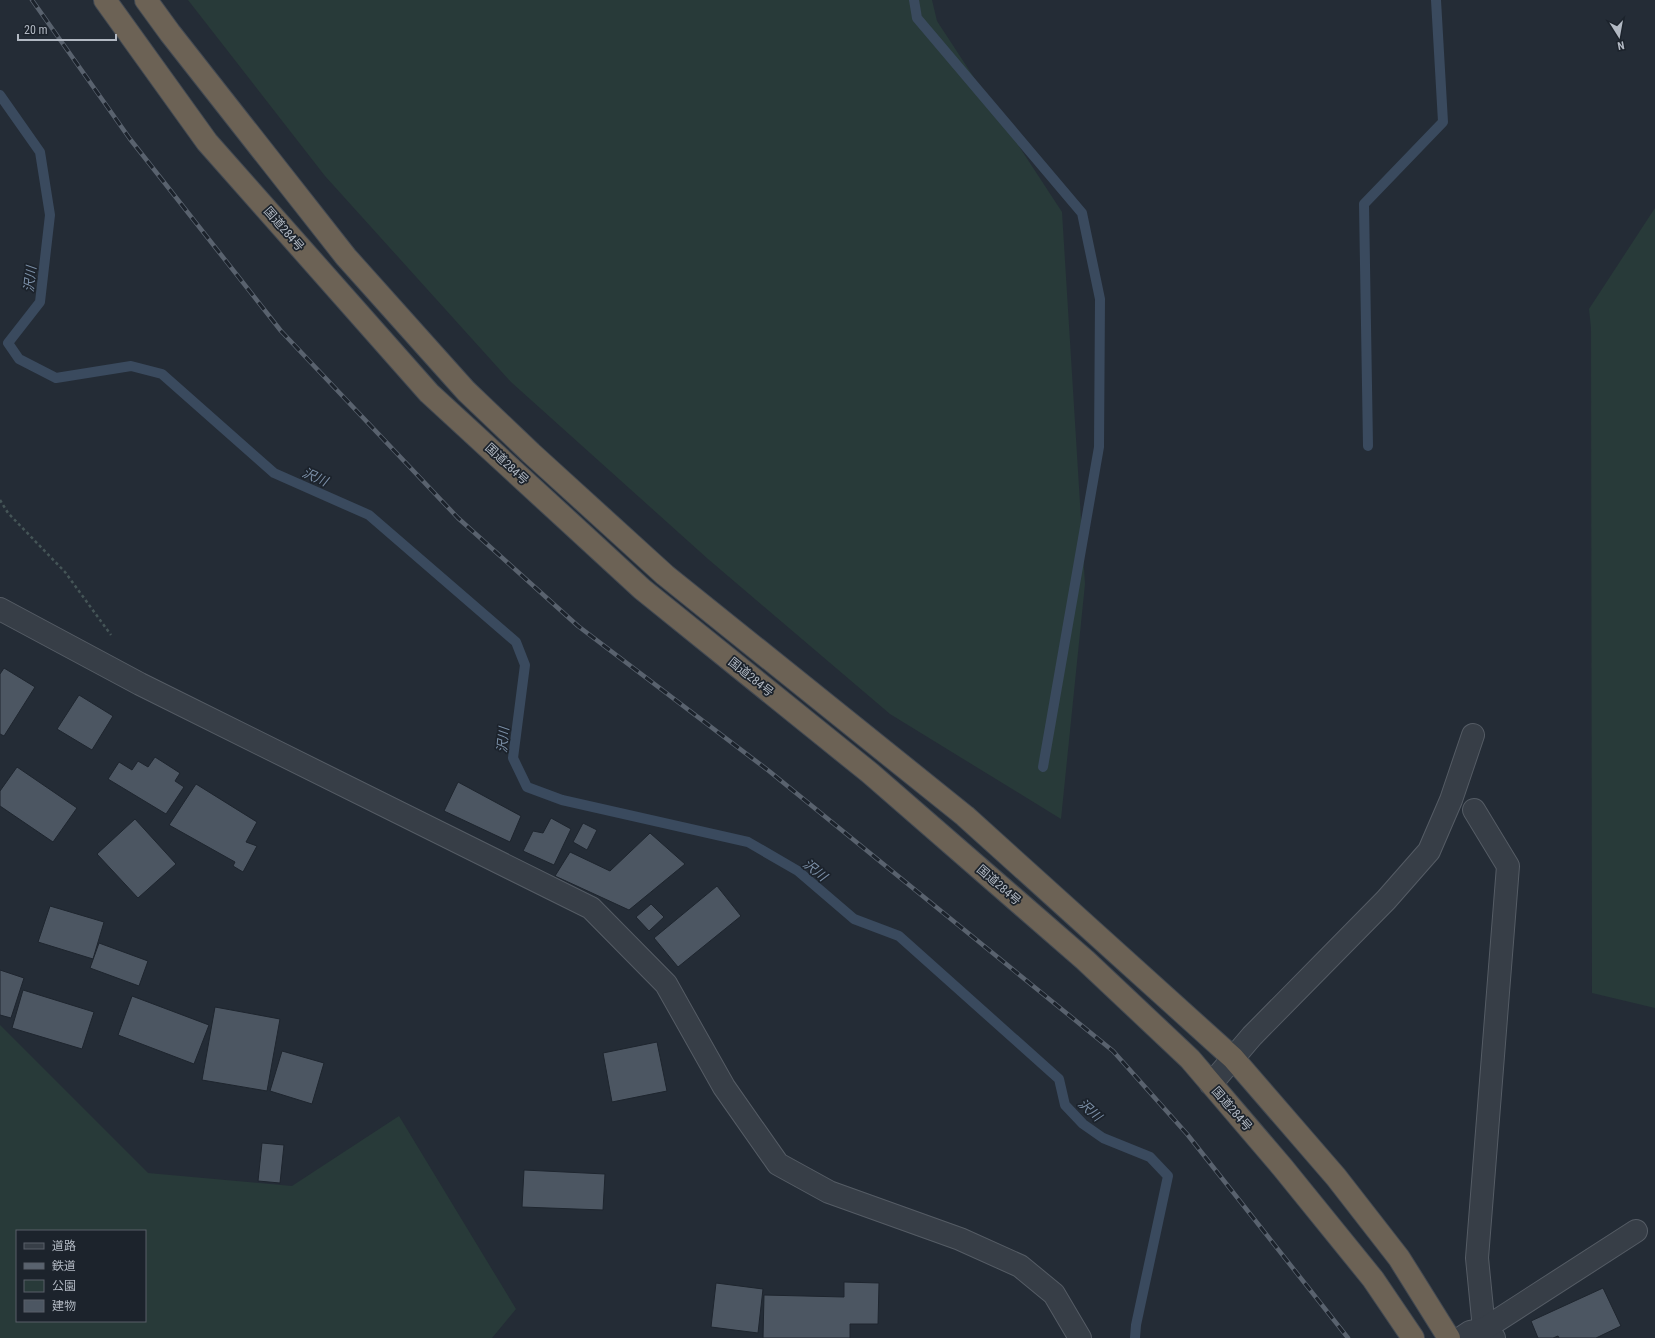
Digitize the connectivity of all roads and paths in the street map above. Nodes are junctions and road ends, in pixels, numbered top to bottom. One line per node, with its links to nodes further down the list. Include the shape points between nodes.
1 (105, 0): 9 (highway, 国道284号, via 207,142 429,393 642,589 870,773 1085,960 1190,1059)
2 (146, 0): 8 (highway, 国道284号, via 346,257 466,391 665,575 965,816)
3 (0, 500): 5 (path, via 8,513 65,572)
4 (0, 609): 12 (street, via 140,684 590,908 666,984 724,1087 778,1164 829,1192 960,1239 1020,1266 1054,1294)
5 (114, 639)
6 (1473, 735): 8 (street, via 1451,800 1429,850 1386,900)
7 (1474, 810): 11 (street, via 1508,866 1477,1258)
8 (1233, 1058): 9 (street); 14 (highway, 国道284号, via 1336,1177 1399,1258)
9 (1211, 1084): 13 (highway, 国道284号, via 1368,1272)
10 (1636, 1231): 11 (street)
11 (1489, 1333): 15 (street, via 1470,1332)
12 (1080, 1338)
13 (1413, 1338)
14 (1449, 1338)
15 (1461, 1338)

